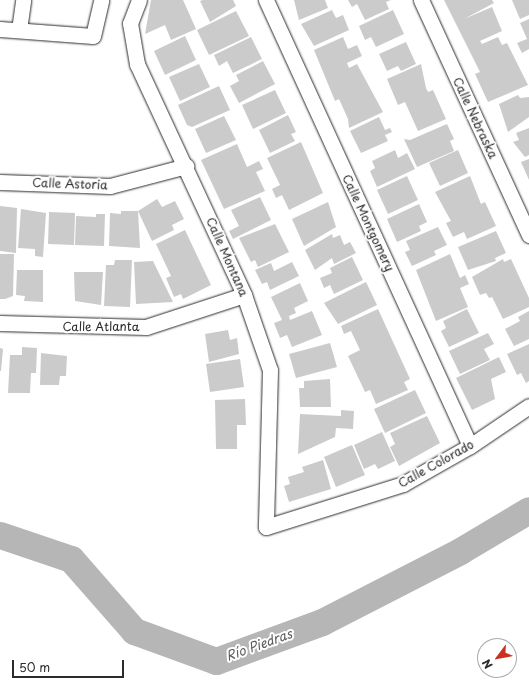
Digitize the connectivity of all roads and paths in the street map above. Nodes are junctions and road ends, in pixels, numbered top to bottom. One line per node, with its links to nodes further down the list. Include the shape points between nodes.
1 (23, 0): 7 (street)
2 (101, 0): 7 (street, via 93,36)
3 (139, 0): 8 (street, Calle Montana, via 130,23 137,64)
4 (266, 0): 14 (street, Calle Montgomery)
5 (421, 0): 10 (street, Calle Nebraska)
6 (0, 29): 7 (street)
7 (19, 30)
8 (186, 166): 9 (street, Calle Astoria, via 110,186); 11 (street, Calle Montana)
9 (0, 182)
10 (529, 235)
11 (244, 295): 12 (street, Calle Atlanta, via 146,327); 15 (street, Calle Montana, via 270,370)
12 (0, 323)
13 (529, 406): 14 (street, Calle Colorado)
14 (470, 446): 15 (street, Calle Colorado, via 403,484)
15 (266, 528)

